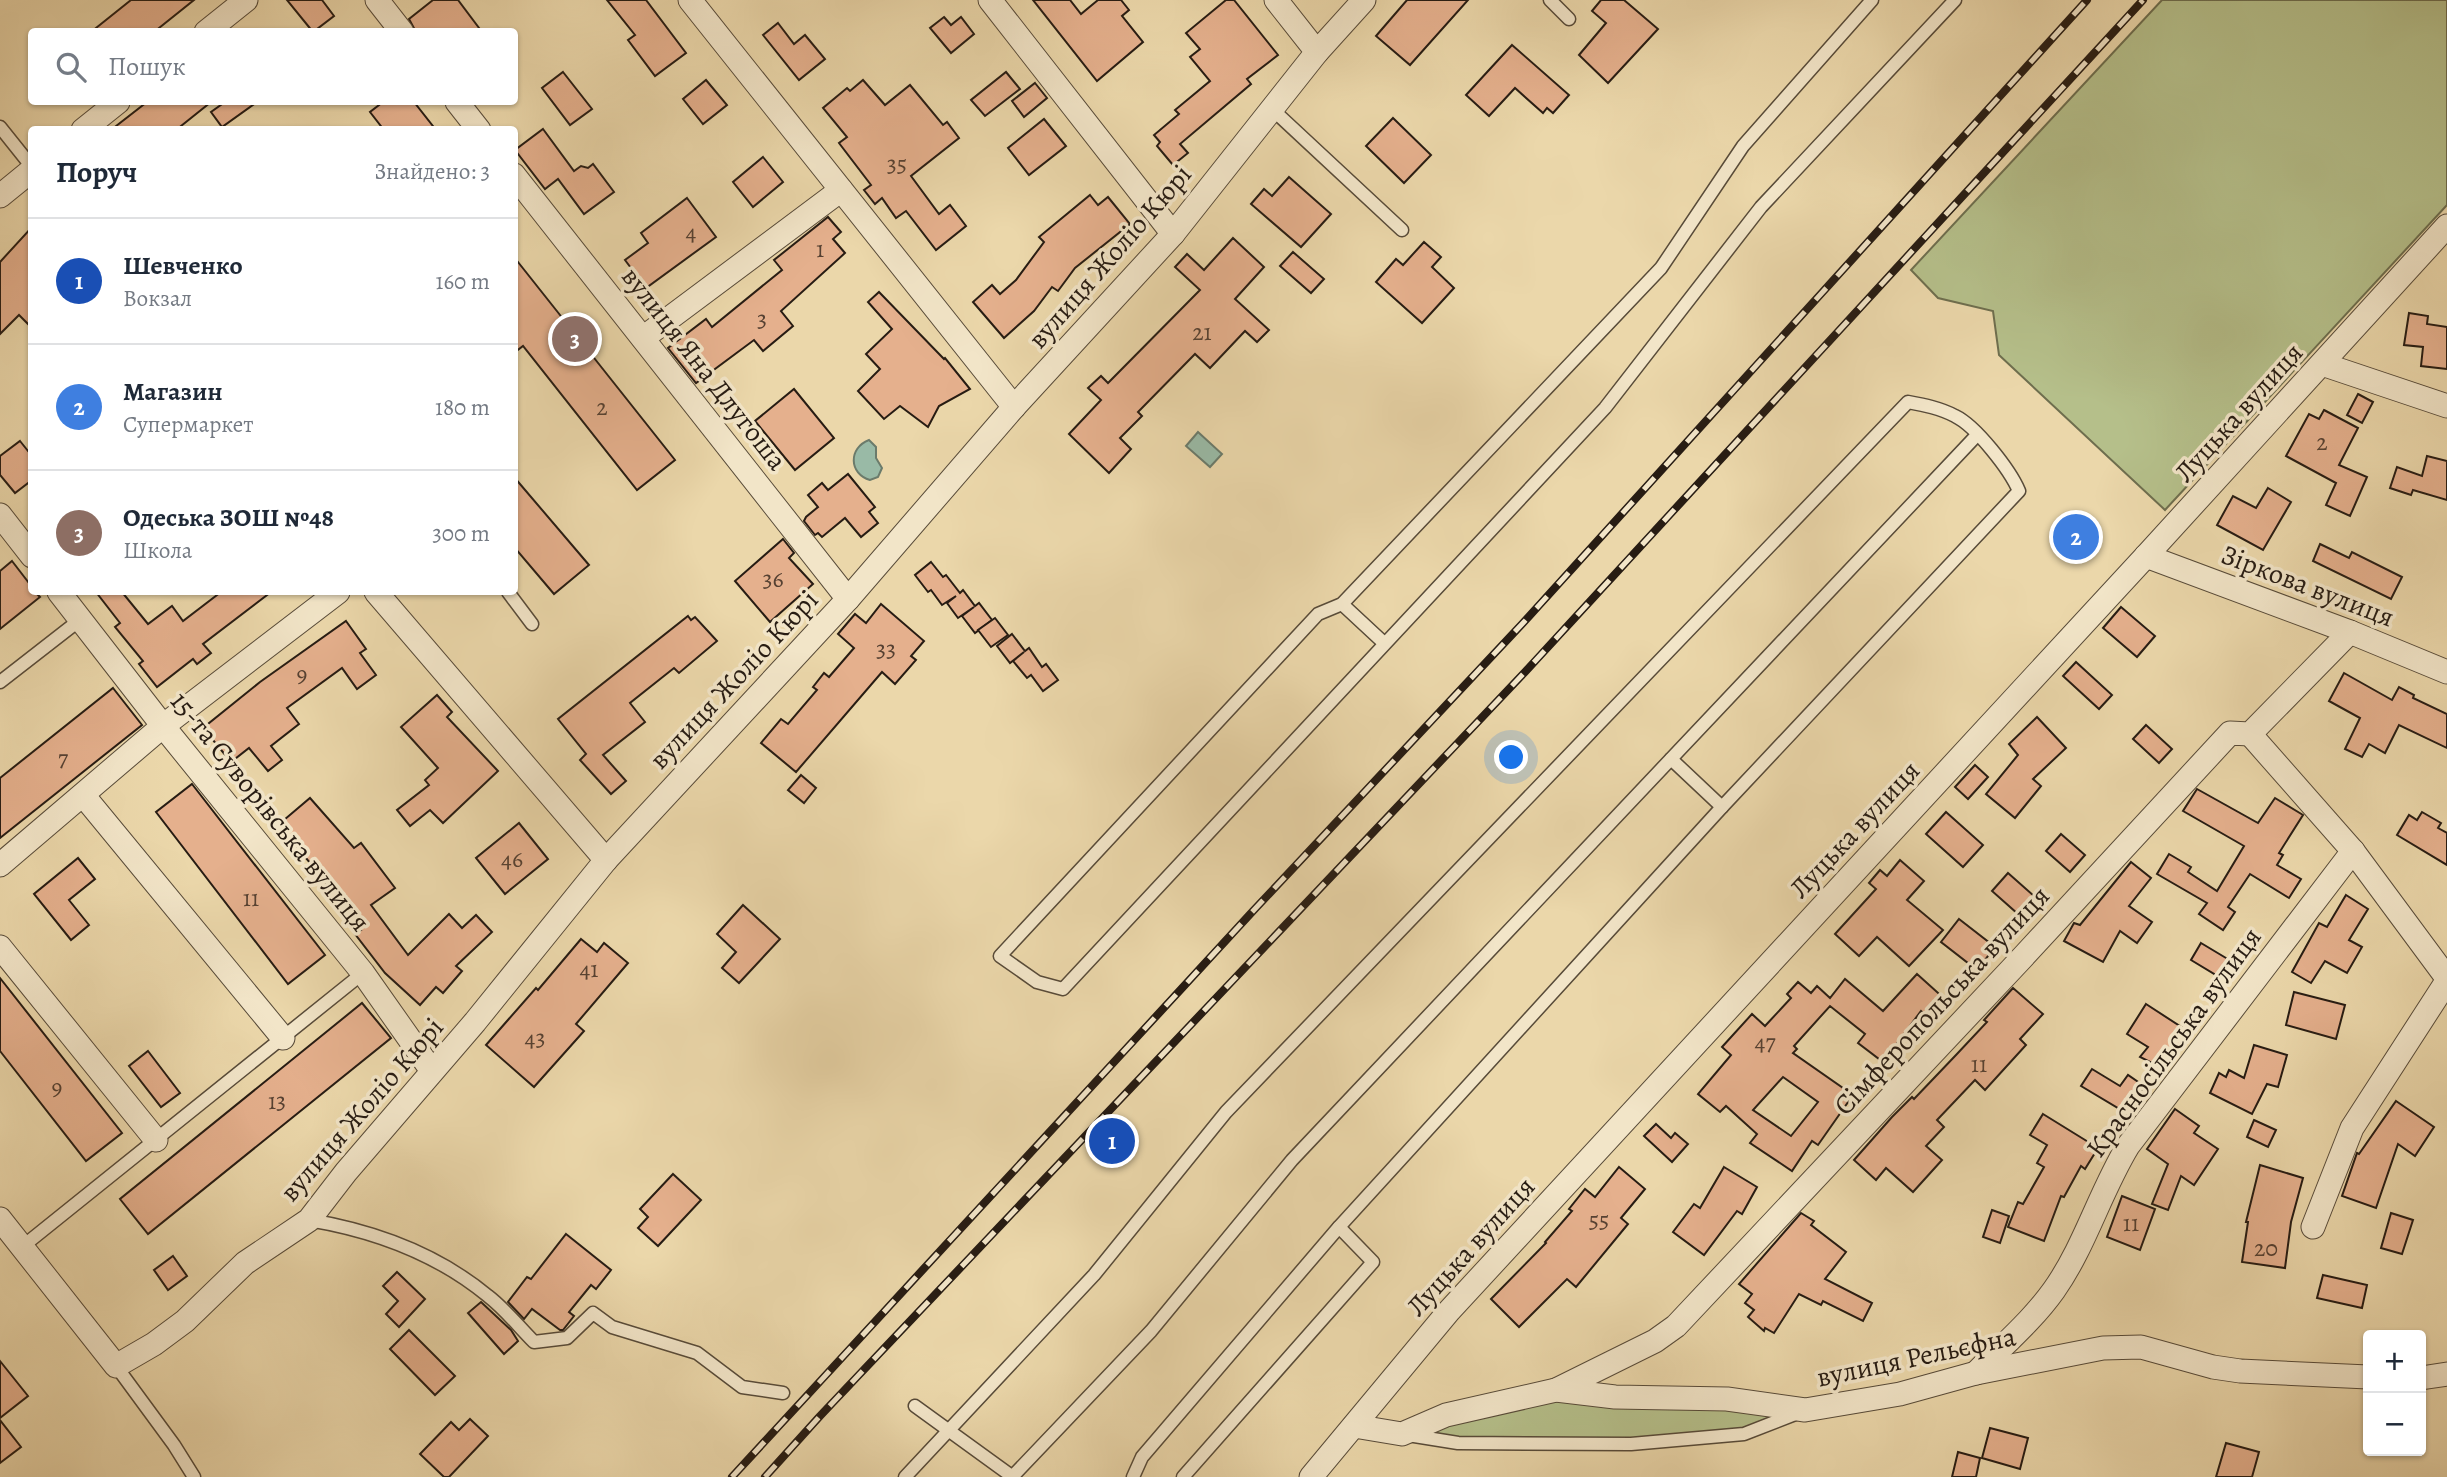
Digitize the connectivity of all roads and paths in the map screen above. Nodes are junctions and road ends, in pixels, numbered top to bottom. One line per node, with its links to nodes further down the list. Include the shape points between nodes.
1 (246, 0): 11 (street)
2 (377, 0): 12 (street)
3 (690, 0): 23 (street)
4 (990, 0): 27 (street)
5 (1276, 0): 13 (street)
6 (1364, 0): 13 (street, вулиця Жоліо Кюрі)
7 (1550, 0): 10 (lane)
8 (1872, 0): 41 (lane, via 1743,146 1661,268)
9 (1955, 0): 45 (lane, via 1761,207 1605,408)
10 (1569, 19)
11 (211, 28)
12 (399, 28)
13 (1317, 52): 16 (street, вулиця Жоліо Кюрі)
14 (114, 105): 17 (street)
15 (459, 105): 18 (street)
16 (1272, 109): 26 (lane); 27 (street, вулиця Жоліо Кюрі)
17 (88, 126)
18 (476, 126)
19 (0, 127): 20 (lane)
20 (28, 164)
21 (28, 172): 24 (street)
22 (518, 180): 28 (street, вулиця Яна Длугоша)
23 (841, 190): 28 (street); 31 (street)
24 (0, 195)
25 (2447, 226): 29 (street, Луцька вулиця)
26 (1402, 230)
27 (1173, 234): 31 (street, вулиця Жоліо Кюрі)
28 (643, 338): 40 (street, вулиця Яна Длугоша)
29 (2322, 364): 30 (street); 35 (street, Луцька вулиця)
30 (2447, 406)
31 (1014, 407): 40 (street, вулиця Жоліо Кюрі)
32 (1977, 435): 50 (lane); 52 (lane, via 2011,472 2019,491); 77 (lane, via 1958,417 1908,402 1226,1112 1094,1275)
33 (0, 515): 34 (street)
34 (28, 551)
35 (2146, 556): 44 (street, Зіркова вулиця); 76 (street, Луцька вулиця, via 1449,1311)
36 (61, 595): 42 (street, 15-та Суворівська вулиця)
37 (334, 595): 48 (street)
38 (379, 595): 54 (street)
39 (510, 595): 43 (lane)
40 (848, 599): 54 (street, вулиця Жоліо Кюрі)
41 (1342, 604): 45 (lane); 45 (lane, via 1318,614 999,956 1037,982 1063,989)
42 (80, 619): 47 (lane); 48 (street, 15-та Суворівська вулиця)
43 (532, 624)
44 (2350, 632): 46 (street, Зіркова вулиця); 49 (street, Сімферопольська вулиця)
45 (1384, 643)
46 (2447, 672)
47 (0, 682)
48 (163, 726): 51 (street); 57 (street, 15-та Суворівська вулиця)
49 (2250, 734): 53 (street); 72 (street, Сімферопольська вулиця, via 2230,733 1676,1326 1655,1342)
50 (1671, 759): 52 (lane); 81 (lane, via 1292,1160 1151,1331)
51 (83, 794): 55 (street); 59 (street)
52 (1722, 807): 64 (lane)
53 (2353, 850): 58 (street); 68 (street, Красносільська вулиця, via 2128,1146 2053,1291)
54 (606, 860): 60 (street, вулиця Жоліо Кюрі)
55 (0, 865)
56 (0, 947): 61 (street)
57 (363, 973): 59 (lane); 60 (street, 15-та Суворівська вулиця)
58 (2447, 979): 65 (street, via 2352,1128)
59 (283, 1038): 61 (lane)
60 (432, 1071): 63 (street, вулиця Жоліо Кюрі)
61 (156, 1140): 66 (lane)
62 (0, 1219): 66 (street)
63 (309, 1220): 67 (street, вулиця Жоліо Кюрі, via 245,1263 186,1321); 73 (lane, via 407,1245 431,1258 488,1295 534,1342 567,1338 593,1313 612,1326 697,1353 742,1387)
64 (1339, 1227): 82 (lane, via 1142,1457); 83 (lane, via 1373,1262)
65 (2313, 1227)
66 (22, 1247): 67 (street)
67 (116, 1366): 79 (lane)
68 (1976, 1373): 70 (street, вулиця Рельєфна, via 2103,1348 2141,1347 2213,1367); 75 (street, вулиця Рельєфна, via 1900,1394)
69 (2447, 1374): 71 (street)
70 (2363, 1377)
71 (2426, 1377)
72 (1556, 1390): 75 (street, вулиця Рельєфна, via 1615,1397 1727,1399); 78 (street, вулиця Рельєфна, via 1446,1415)
73 (783, 1393)
74 (915, 1406): 77 (lane)
75 (1805, 1410): 78 (lane, via 1744,1434 1631,1444 1458,1443)
76 (1354, 1426): 78 (street); 84 (street, Луцька вулиця)
77 (951, 1431): 80 (lane); 81 (lane)
78 (1402, 1434)
79 (194, 1477)
80 (905, 1477)
81 (1013, 1477)
82 (1133, 1477)
83 (1183, 1477)
84 (1311, 1477)

